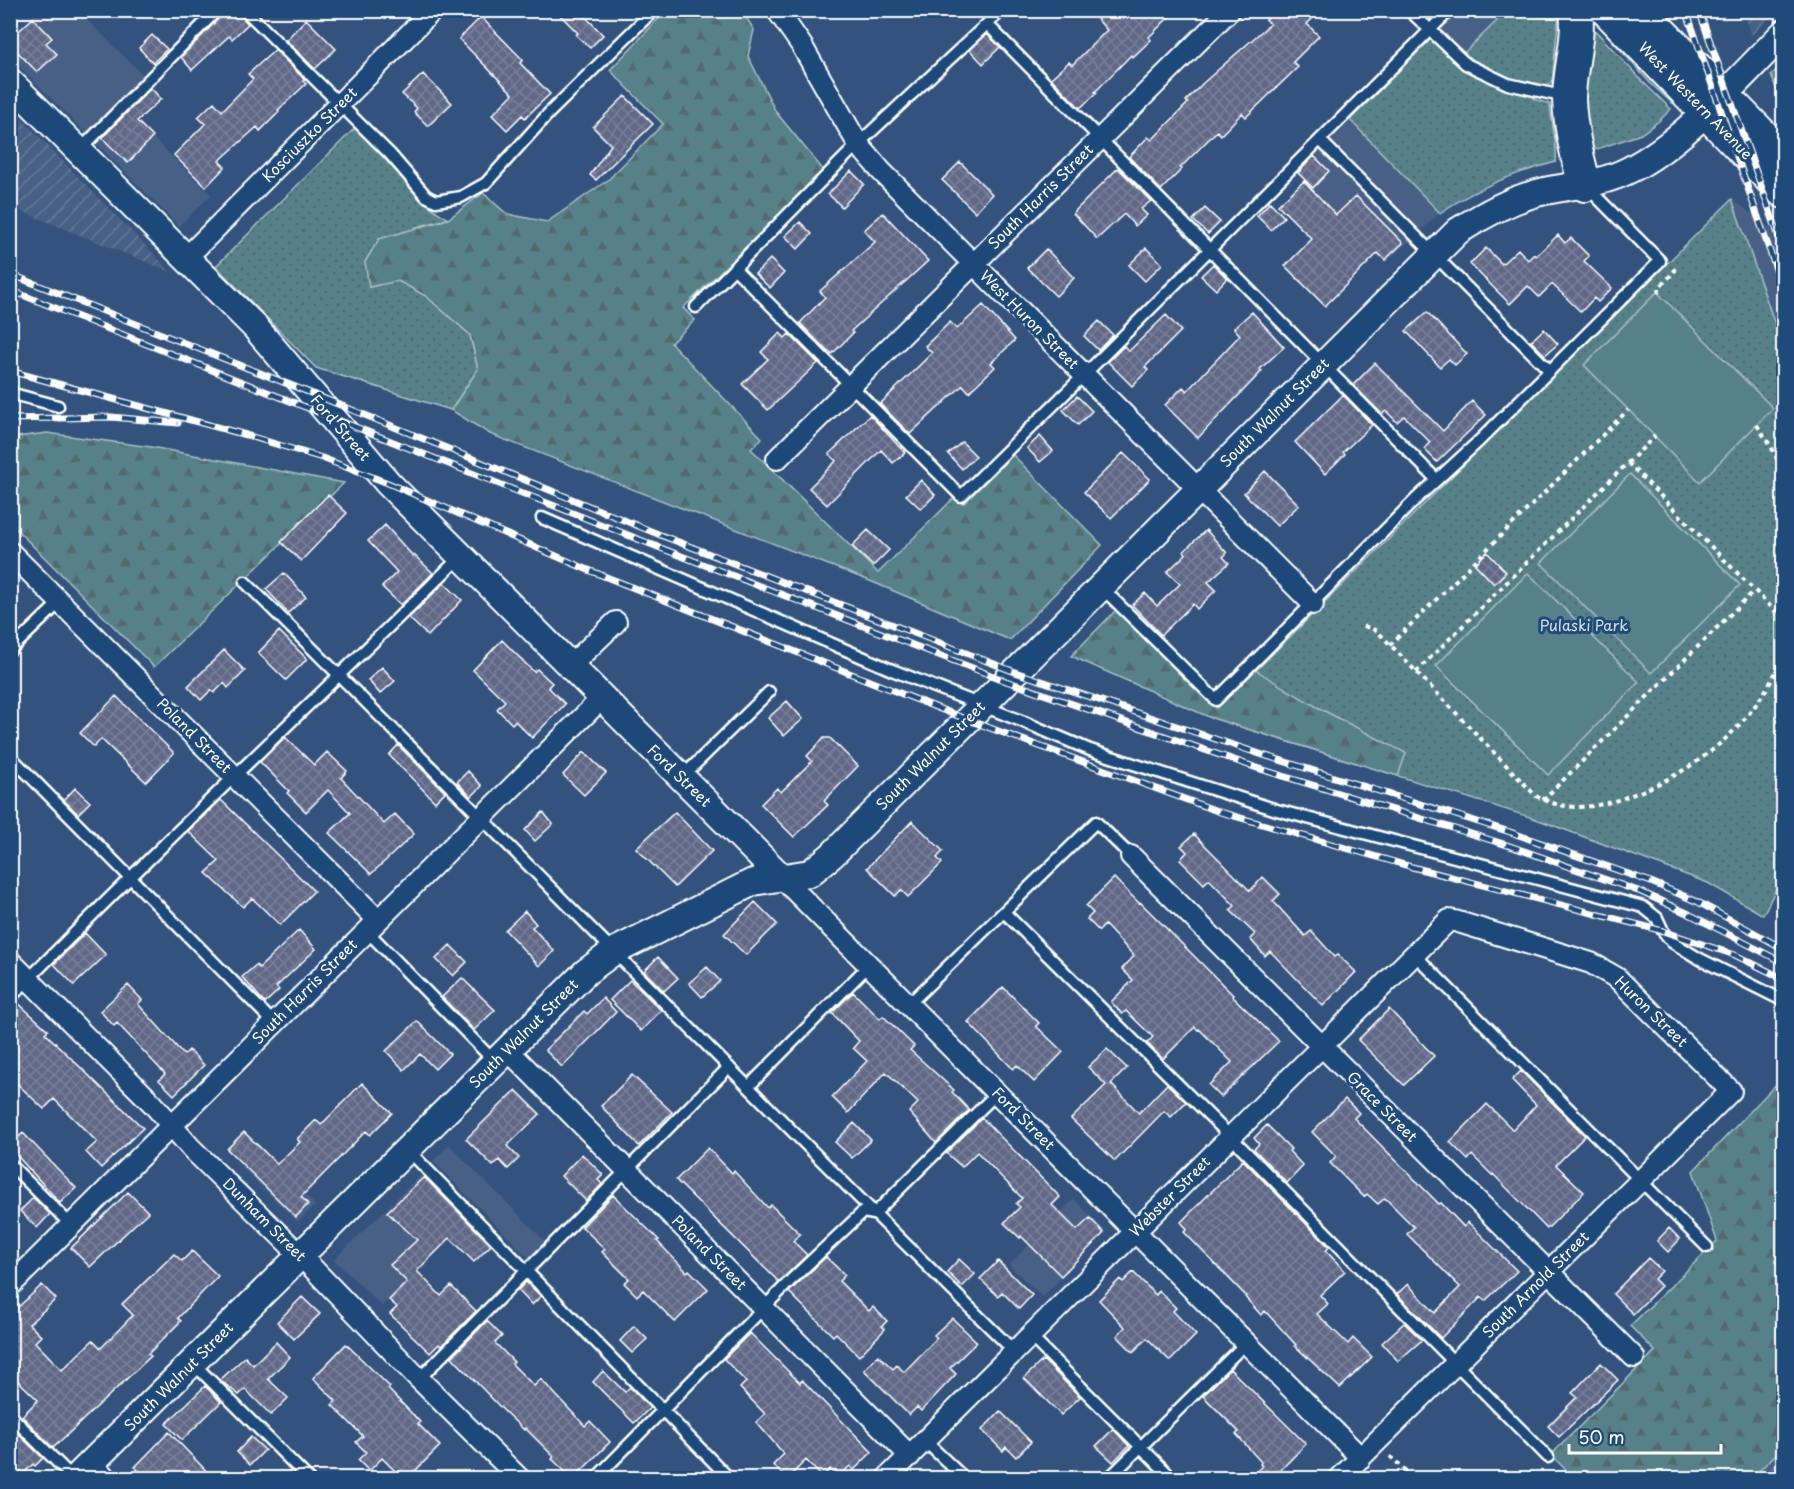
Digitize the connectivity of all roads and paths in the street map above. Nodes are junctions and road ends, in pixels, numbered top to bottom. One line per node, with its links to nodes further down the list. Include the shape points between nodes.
1 (217, 10): 23 (lane)
2 (245, 10): 19 (lane)
3 (433, 10): 19 (street, Kosciuszko Street)
4 (654, 10): 19 (lane, via 549,113 486,183 461,197 436,201 426,196)
5 (777, 10): 22 (street, West Huron Street)
6 (1002, 10): 13 (lane)
7 (1230, 10): 20 (street, South Harris Street)
8 (1408, 10): 14 (lane)
9 (1450, 10): 14 (lane)
10 (1576, 10): 17 (main road, via 1578,24)
11 (1607, 10): 18 (main road, West Western Avenue)
12 (1639, 10): 18 (main road, West Western Avenue)
13 (987, 24): 20 (lane); 22 (lane)
14 (1429, 31): 17 (lane, via 1466,64 1508,84); 21 (lane)
15 (1784, 33): 18 (street, South Walnut Street)
16 (10, 82): 23 (street, Ford Street)
17 (1569, 98): 25 (main road, via 1574,147)
18 (1713, 103): 24 (main road, West Western Avenue); 25 (street, South Walnut Street, via 1663,149 1630,170); 26 (main road, West Western Avenue)
19 (340, 104): 29 (street, Kosciuszko Street)
20 (1100, 139): 27 (lane); 30 (street, South Harris Street)
21 (1320, 140): 27 (lane); 28 (lane)
22 (858, 144): 30 (street, West Huron Street); 31 (lane)
23 (79, 151): 29 (street, Ford Street)
24 (1784, 157)
25 (1586, 185): 28 (street, South Walnut Street, via 1544,191 1496,207 1458,231); 36 (lane, via 1660,261)
26 (1784, 192)
27 (1210, 250): 35 (lane); 37 (lane)
28 (1433, 255): 35 (street, South Walnut Street); 36 (lane)
29 (185, 258): 51 (street, Ford Street, via 255,327 388,483)
30 (973, 264): 37 (street, West Huron Street); 38 (street, South Harris Street)
31 (734, 268): 34 (lane); 38 (lane)
32 (1675, 271): 33 (path)
33 (1658, 293)
34 (696, 307)
35 (1323, 365): 47 (lane); 48 (street, South Walnut Street)
36 (1550, 371): 47 (lane)
37 (1084, 375): 38 (lane, via 961,496); 48 (street, West Huron Street)
38 (851, 385): 44 (street, South Harris Street)
39 (10, 393): 40 (lane)
40 (58, 406)
41 (1628, 410): 60 (path)
42 (1757, 425): 46 (path)
43 (1655, 436): 45 (path)
44 (777, 459)
45 (1628, 462): 54 (path); 64 (path)
46 (1784, 474)
47 (1437, 480): 56 (lane)
48 (1198, 490): 53 (street, South Walnut Street); 56 (street, West Huron Street)
49 (542, 518): 68 (lane)
50 (10, 552): 55 (street, Poland Street)
51 (461, 556): 63 (street, Ford Street); 65 (lane)
52 (245, 582): 65 (lane)
53 (1101, 587): 56 (lane, via 1216,700); 68 (street, South Walnut Street)
54 (1754, 591): 57 (path); 72 (path)
55 (60, 602): 61 (lane); 70 (street, Poland Street)
56 (1313, 604)
57 (1784, 620)
58 (616, 622): 63 (street)
59 (1364, 626): 60 (path, via 1377,631)
60 (1390, 645): 64 (path)
61 (10, 650)
62 (1784, 654): 72 (path, via 1764,694 1747,715 1711,752 1684,771 1597,806 1558,806)
63 (569, 667): 67 (street, Ford Street)
64 (1416, 672): 72 (path)
65 (340, 676): 70 (lane); 73 (lane)
66 (769, 692): 71 (lane)
67 (601, 699): 71 (street, Ford Street); 73 (street, South Harris Street)
68 (982, 705): 75 (street, South Walnut Street, via 832,855 810,873); 86 (lane, via 1090,750 1277,810 1643,907 1657,918 1672,942)
69 (10, 756): 76 (lane)
70 (235, 776): 76 (lane); 79 (street, Poland Street)
71 (680, 778): 75 (street, Ford Street)
72 (1543, 800)
73 (482, 818): 79 (street, South Harris Street); 80 (lane)
74 (1131, 856): 77 (lane, via 1096,822); 89 (street, Grace Street)
75 (780, 876): 80 (street, South Walnut Street, via 753,882); 83 (street, Ford Street)
76 (130, 877): 84 (lane); 88 (lane)
77 (1004, 912): 87 (lane); 96 (lane)
78 (1455, 921): 81 (street, Webster Street, via 1445,924); 93 (street, Huron Street, via 1604,969)
79 (373, 925): 88 (street, South Harris Street); 90 (lane)
80 (613, 952): 90 (street, South Walnut Street, via 586,972); 91 (lane)
81 (1415, 955): 89 (street, Webster Street); 100 (lane)
82 (10, 961): 84 (street, Dunham Street)
83 (869, 965): 87 (street, Ford Street); 92 (lane)
84 (29, 979): 85 (lane); 95 (street, Dunham Street)
85 (10, 998)
86 (1784, 1001)
87 (908, 1005): 94 (street, Ford Street)
88 (274, 1023): 95 (street, South Harris Street)
89 (1322, 1047): 96 (street, Webster Street); 107 (street, Grace Street)
90 (503, 1057): 97 (street, South Walnut Street); 99 (street, Poland Street)
91 (729, 1067): 92 (lane); 99 (lane)
92 (749, 1086): 101 (lane)
93 (1731, 1091): 100 (street, South Arnold Street)
94 (997, 1093): 101 (lane); 103 (street, Ford Street)
95 (170, 1126): 102 (street, South Harris Street); 105 (street, Dunham Street)
96 (1231, 1137): 103 (street, Webster Street); 115 (lane)
97 (408, 1150): 105 (street, South Walnut Street); 106 (lane)
98 (10, 1164): 102 (lane)
99 (626, 1169): 106 (lane); 109 (street, Poland Street)
100 (1641, 1180): 104 (lane); 107 (street, South Arnold Street)
101 (874, 1214): 109 (lane, via 863,1212); 112 (lane)
102 (71, 1225): 108 (street, South Harris Street)
103 (1136, 1232): 110 (street, Webster Street); 111 (street, Ford Street)
104 (1707, 1247)
105 (301, 1256): 114 (street, South Walnut Street); 116 (street, Dunham Street)
106 (527, 1271): 116 (lane); 117 (lane)
107 (1549, 1271): 113 (street, Grace Street); 115 (street, South Arnold Street)
108 (10, 1286)
109 (764, 1309): 117 (lane); 122 (street, Poland Street)
110 (1030, 1336): 112 (street, Webster Street); 120 (lane)
111 (1246, 1343): 120 (lane); 124 (street, Ford Street)
112 (1015, 1352): 119 (street, Webster Street)
113 (1634, 1357)
114 (193, 1363): 125 (street, South Walnut Street); 126 (lane)
115 (1456, 1364): 123 (lane); 124 (street, South Arnold Street)
116 (419, 1379): 127 (street, Dunham Street)
117 (663, 1411): 128 (lane); 129 (lane)
118 (10, 1415): 125 (lane)
119 (925, 1441): 122 (street, Webster Street); 131 (lane)
120 (1141, 1448): 132 (lane); 133 (lane)
121 (1387, 1453): 135 (path)
122 (910, 1456): 130 (street, Webster Street)
123 (1548, 1457)
124 (1361, 1458): 134 (street, South Arnold Street)
125 (87, 1475)
126 (308, 1479)
127 (519, 1479)
128 (596, 1479)
129 (729, 1479)
130 (887, 1479)
131 (964, 1479)
132 (1109, 1479)
133 (1172, 1479)
134 (1340, 1479)
135 (1413, 1479)

